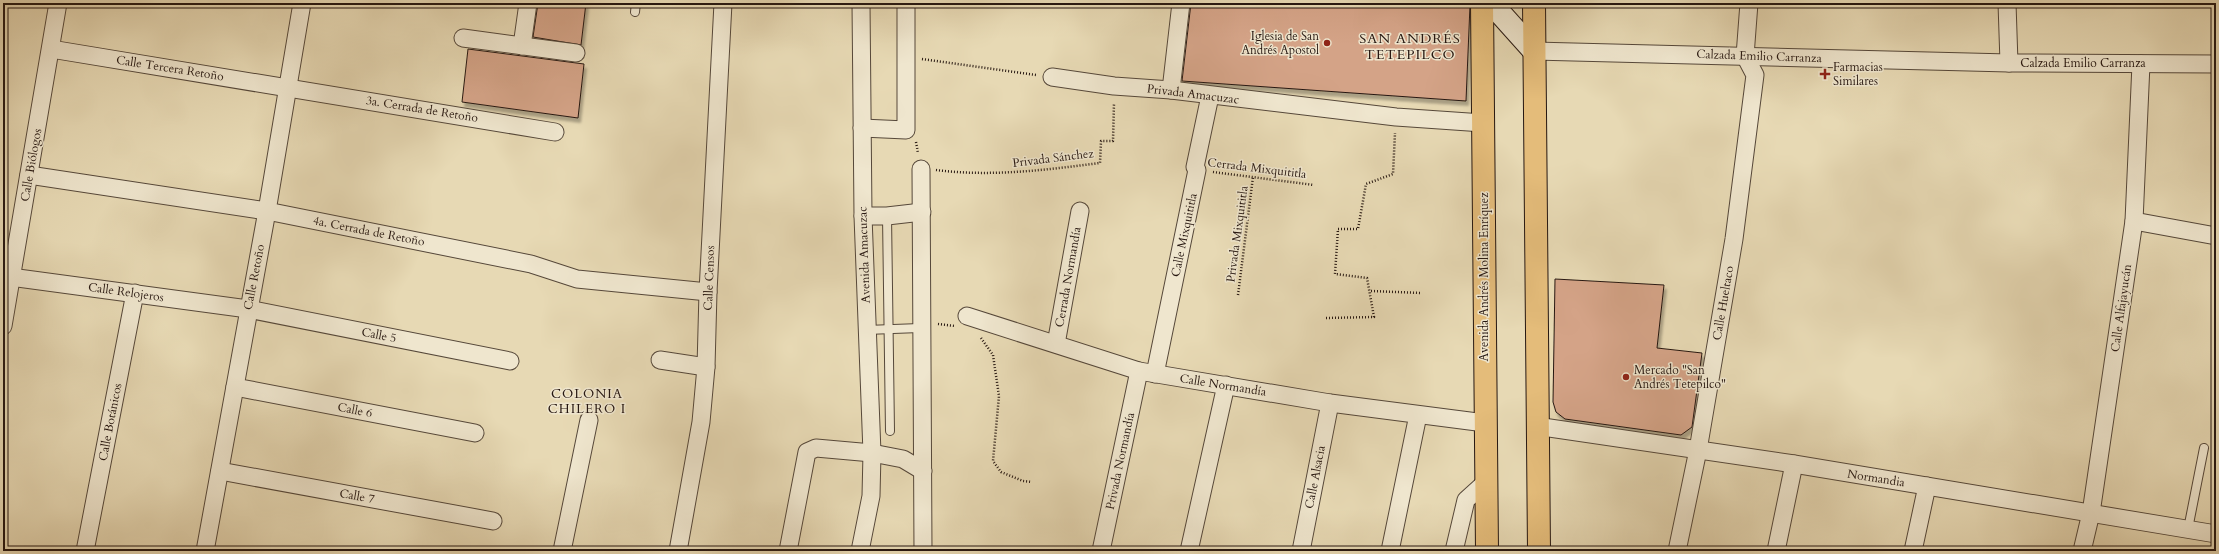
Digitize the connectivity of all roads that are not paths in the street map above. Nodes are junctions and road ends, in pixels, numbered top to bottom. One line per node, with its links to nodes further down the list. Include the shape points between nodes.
1 (58, 3): 15 (street, Calle Biólogos)
2 (302, 3): 23 (street, Calle Retoño)
3 (528, 3): 14 (street)
4 (723, 3): 39 (street, Calle Censos)
5 (861, 3): 27 (street, Avenida Amacuzac)
6 (906, 3): 27 (street, via 906,130)
7 (1181, 3): 24 (street)
8 (1482, 3): 26 (main road, Avenida Andrés Molina Enríquez)
9 (1491, 3): 16 (street)
10 (1534, 3): 16 (main road)
11 (1749, 3): 18 (street)
12 (2007, 3): 19 (street)
13 (464, 38): 14 (street)
14 (522, 46): 17 (street)
15 (51, 49): 23 (street, Calle Tercera Retoño); 30 (street, Calle Biólogos)
16 (1534, 51): 18 (street, Calzada Emilio Carranza); 58 (main road)
17 (576, 53)
18 (1745, 56): 19 (street, Calzada Emilio Carranza); 62 (street, Calle Hueltaco, via 1755,75 1734,239)
19 (2009, 63): 20 (street, Calzada Emilio Carranza)
20 (2141, 64): 21 (street, Calzada Emilio Carranza); 36 (street, Calle Alfajayucán)
21 (2216, 64)
22 (1052, 77): 24 (street, Privada Amacuzac, via 1114,86)
23 (288, 87): 28 (street, 3a. Cerrada de Retoño); 31 (street, Calle Retoño)
24 (1171, 90): 25 (street, Privada Amacuzac)
25 (1210, 96): 26 (street, Privada Amacuzac, via 1396,117); 51 (street, Calle Mixquititla, via 1195,167 1197,170)
26 (1483, 123): 57 (main road, Avenida Andrés Molina Enríquez)
27 (862, 128): 34 (street, Avenida Amacuzac)
28 (555, 132)
29 (921, 168): 33 (street)
30 (29, 175): 31 (street, 4a. Cerrada de Retoño); 38 (street, Calle Biólogos)
31 (267, 211): 39 (street, 4a. Cerrada de Retoño, via 531,264 577,279); 41 (street, Calle Retoño)
32 (1080, 211): 47 (street, Cerrada Normandía)
33 (922, 212): 35 (street); 45 (street)
34 (863, 216): 35 (street); 46 (street, Avenida Amacuzac)
35 (887, 216): 44 (lane)
36 (2134, 221): 37 (street); 69 (street, Calle Alfajayucán)
37 (2216, 236)
38 (7, 276): 40 (street, Calle Relojeros); 43 (street, Calle Biólogos)
39 (708, 292): 50 (street, Calle Censos)
40 (135, 293): 41 (street, Calle Relojeros); 74 (street, Calle Botánicos)
41 (248, 309): 49 (street, Calle 5); 53 (street, Calle Retoño)
42 (964, 322): 47 (street, Calle Normandía)
43 (3, 326)
44 (888, 328): 45 (lane); 46 (lane); 59 (lane)
45 (920, 328): 66 (street)
46 (866, 330): 63 (street, Avenida Amacuzac)
47 (1056, 344): 51 (street, Calle Normandía)
48 (660, 360): 50 (street)
49 (510, 361)
50 (706, 367): 76 (street, Calle Censos, via 701,422)
51 (1147, 372): 52 (street, Calle Normandía); 80 (street, Privada Normandía)
52 (1226, 385): 54 (street, Calle Normandía); 81 (street)
53 (235, 387): 60 (street, Calle 6); 65 (street, Calle Retoño)
54 (1330, 403): 55 (street, Calle Normandía); 82 (street, Calle Alsacia)
55 (1418, 415): 57 (street, Calle Normandía); 83 (street)
56 (589, 420): 75 (street)
57 (1485, 423): 67 (main road, Avenida Andrés Molina Enríquez)
58 (1536, 426): 62 (street, Normandia); 86 (main road)
59 (890, 431)
60 (475, 433)
61 (2204, 448): 71 (lane)
62 (1698, 450): 64 (street, Normandia); 87 (street, Calle Hueltaco)
63 (872, 453): 66 (street, via 903,459); 77 (street, via 816,448 807,452); 78 (street, Avenida Amacuzac, via 871,496)
64 (1794, 464): 68 (street, Normandia); 88 (street)
65 (220, 471): 70 (street, Calle 7); 73 (street, Calle Retoño)
66 (923, 471): 79 (street)
67 (1487, 481): 84 (street, via 1466,500); 85 (main road, Avenida Andrés Molina Enríquez)
68 (1927, 486): 69 (street, Normandia); 89 (street)
69 (2091, 513): 71 (street, Normandia); 90 (street, Calle Alfajayucán)
70 (493, 521)
71 (2188, 529): 72 (street, Normandia)
72 (2216, 534)
73 (208, 550)
74 (85, 551)
75 (562, 551)
76 (678, 551)
77 (788, 551)
78 (860, 551)
79 (923, 551)
80 (1101, 551)
81 (1190, 551)
82 (1301, 551)
83 (1390, 551)
84 (1454, 551)
85 (1487, 551)
86 (1539, 551)
87 (1676, 551)
88 (1776, 551)
89 (1913, 551)
90 (2082, 551)

